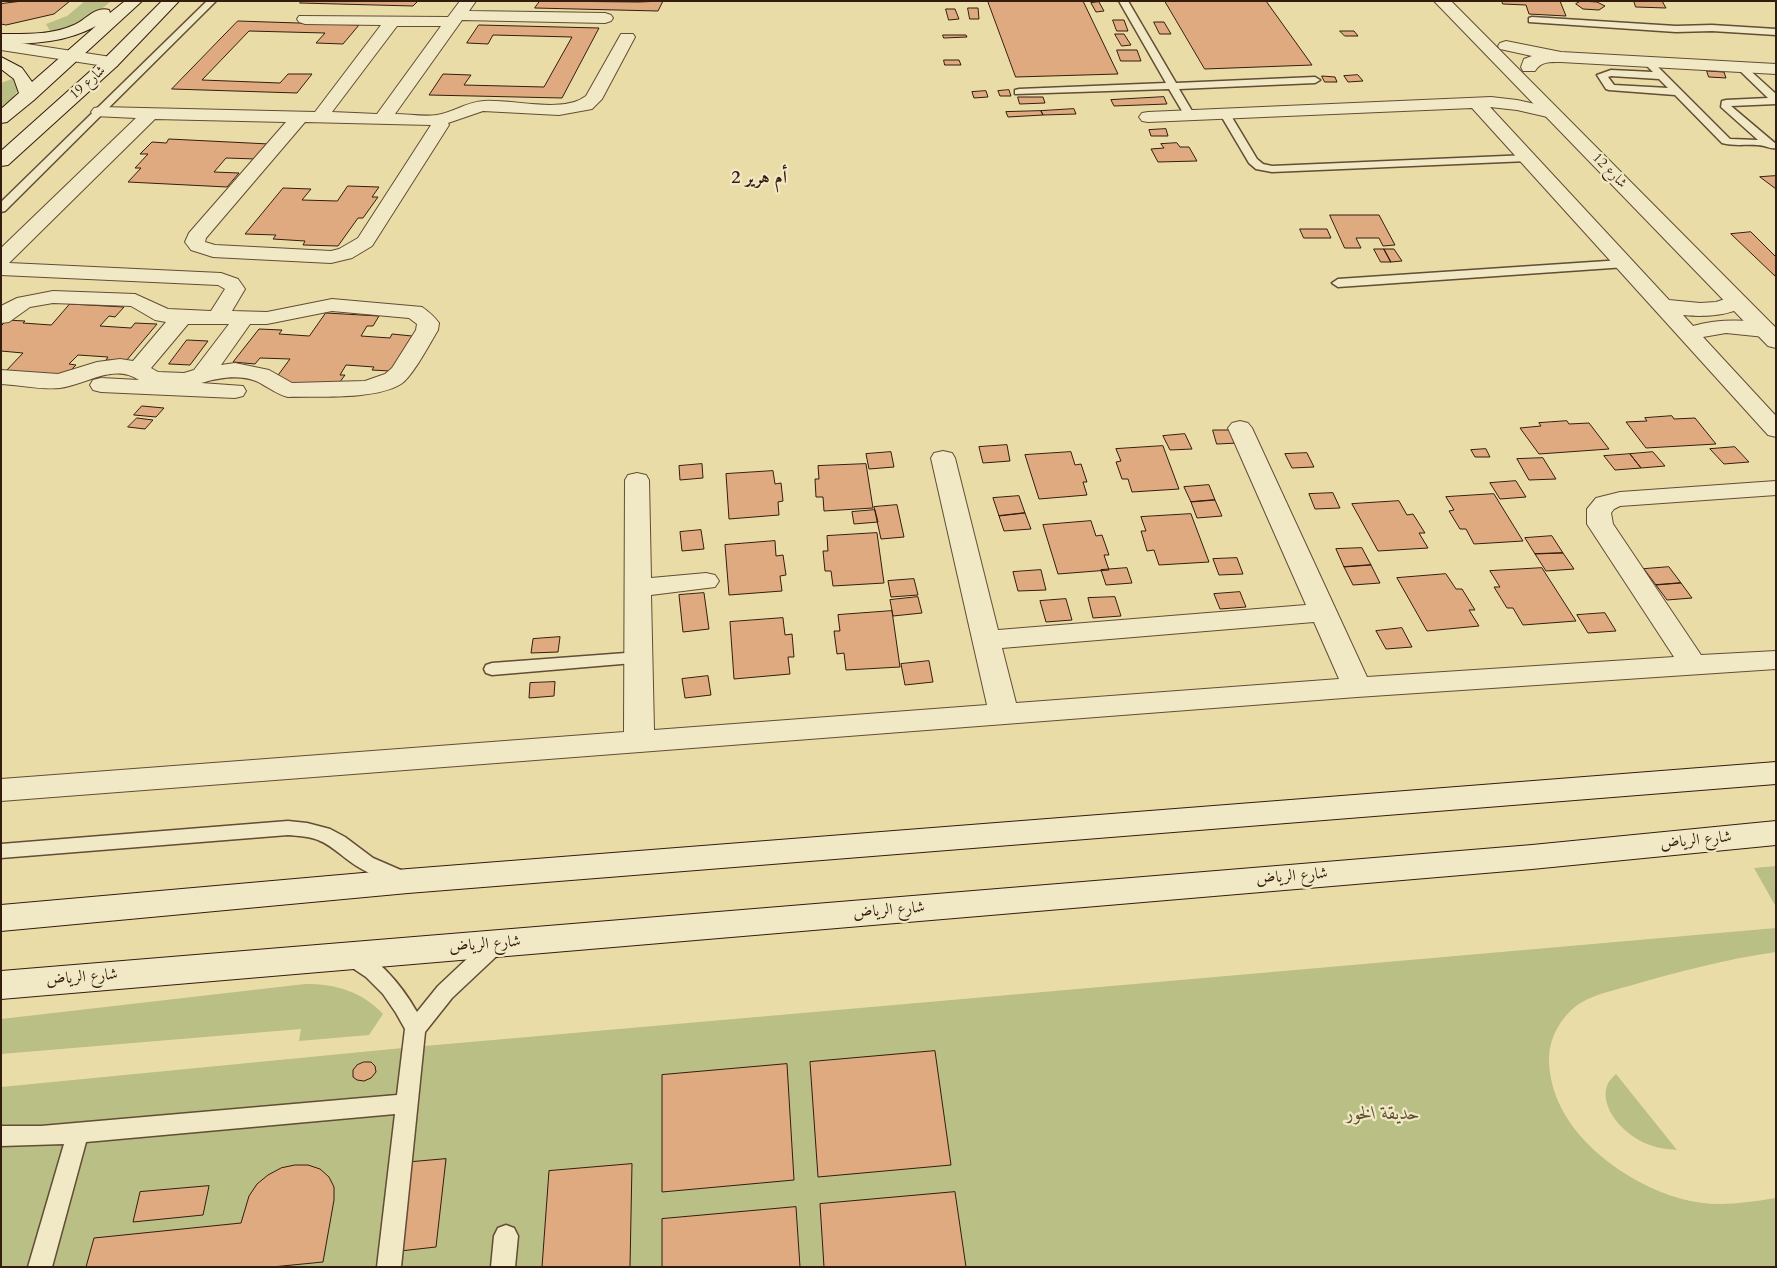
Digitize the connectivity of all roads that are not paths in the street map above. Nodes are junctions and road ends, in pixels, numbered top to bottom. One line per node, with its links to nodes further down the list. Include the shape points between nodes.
1 (115, 1): 17 (street, via 94,21 76,30 42,38)
2 (134, 1): 23 (street, شارع 19)
3 (171, 1): 27 (street, شارع 19)
4 (212, 1): 39 (lane)
5 (509, 1): 10 (street)
6 (1123, 1): 31 (lane)
7 (1442, 1): 34 (street, شارع 12)
8 (1462, 1): 19 (street, شارع 12)
9 (461, 13): 10 (street); 14 (street); 47 (street)
10 (500, 15): 11 (street)
11 (605, 18)
12 (306, 19): 14 (street)
13 (1532, 20): 15 (lane)
14 (392, 21): 44 (street)
15 (1776, 32)
16 (626, 37): 48 (street, via 593,99 584,106 567,109 484,106)
17 (1, 39)
18 (1, 45): 23 (street)
19 (1506, 46): 20 (street); 25 (street, شارع 12)
20 (1561, 57): 24 (street); 25 (street, via 1535,60)
21 (1, 58): 23 (street)
22 (1, 62): 35 (street, via 20,74)
23 (66, 62): 27 (street); 35 (street, شارع 19)
24 (1648, 62): 26 (street); 29 (lane)
25 (1529, 67): 38 (street, شارع 12)
26 (1741, 67): 28 (street); 36 (lane)
27 (105, 68): 51 (street, شارع 19)
28 (1776, 69)
29 (1662, 76): 33 (lane); 33 (lane, via 1602,74 1613,88)
30 (1315, 80): 31 (lane)
31 (1172, 86): 32 (lane); 42 (lane)
32 (1019, 92)
33 (1677, 92): 49 (lane, via 1726,141)
34 (1532, 93): 37 (street); 38 (street, شارع 12)
35 (28, 96): 45 (street, شارع 19)
36 (1776, 101): 49 (lane, via 1726,103 1726,107)
37 (1484, 102): 38 (street); 41 (street); 50 (street)
38 (1556, 105): 53 (street, شارع 12); 58 (street, شارع 12)
39 (100, 112): 40 (street); 52 (lane)
40 (151, 113): 43 (street); 54 (street)
41 (1226, 114): 42 (street); 50 (lane, via 1253,161 1260,167 1272,169)
42 (1190, 116): 46 (street)
43 (300, 117): 44 (street); 48 (street, via 196,237 198,246 316,258 345,254 357,248 365,242 438,130)
44 (320, 117): 47 (street)
45 (1, 118)
46 (1148, 118)
47 (382, 119): 48 (street)
48 (438, 122)
49 (1772, 146)
50 (1528, 158): 55 (street)
51 (1, 161)
52 (1, 209)
53 (1678, 216)
54 (1, 260)
55 (1622, 264): 57 (lane); 59 (street)
56 (1, 269): 62 (street, via 221,279 231,283 235,289)
57 (1338, 283)
58 (1737, 301): 59 (street, via 1707,310); 65 (street, شارع 12)
59 (1662, 305): 64 (street)
60 (1, 317): 61 (street, via 24,302 53,297 130,300 163,315)
61 (182, 317): 62 (street); 66 (street)
62 (217, 317): 63 (street)
63 (244, 318): 67 (street); 67 (street, via 278,317 332,304 414,312 428,323 427,330 400,372 392,379 367,388 295,391 245,371)
64 (1688, 334): 65 (street, via 1720,326 1748,327); 73 (street)
65 (1771, 335)
66 (138, 369): 68 (street, via 108,366 59,381); 69 (street)
67 (203, 374): 69 (street)
68 (1, 377)
69 (162, 384): 70 (street); 71 (street)
70 (101, 385)
71 (235, 391)
72 (1240, 428): 79 (street)
73 (1776, 430)
74 (943, 458): 80 (street)
75 (637, 480): 78 (street)
76 (1776, 488): 83 (street, via 1620,499 1600,507 1597,515 1600,524)
77 (706, 580): 78 (street)
78 (638, 588): 81 (street)
79 (1324, 612): 80 (street); 85 (street)
80 (986, 640): 86 (street)
81 (639, 658): 84 (lane); 87 (street)
82 (1776, 660): 83 (street)
83 (1694, 666): 85 (street)
84 (492, 669)
85 (1357, 687): 86 (street)
86 (1004, 714): 87 (street)
87 (639, 741): 89 (street)
88 (1776, 773): 92 (street)
89 (1, 790)
90 (1776, 833): 94 (street, شارع الرياض, via 1512,859)
91 (1, 851): 92 (lane, via 288,828 323,834 366,863)
92 (408, 880): 93 (street)
93 (1, 918)
94 (496, 944): 95 (street, شارع الرياض); 97 (lane, via 445,992)
95 (350, 956): 96 (street, شارع الرياض); 97 (lane, via 384,979 407,1011)
96 (1, 985)
97 (415, 1029): 98 (lane)
98 (407, 1104): 99 (lane); 103 (lane)
99 (78, 1132): 100 (lane); 102 (lane)
100 (1, 1136)
101 (506, 1236): 104 (lane)
102 (40, 1267)
103 (389, 1267)
104 (503, 1267)

